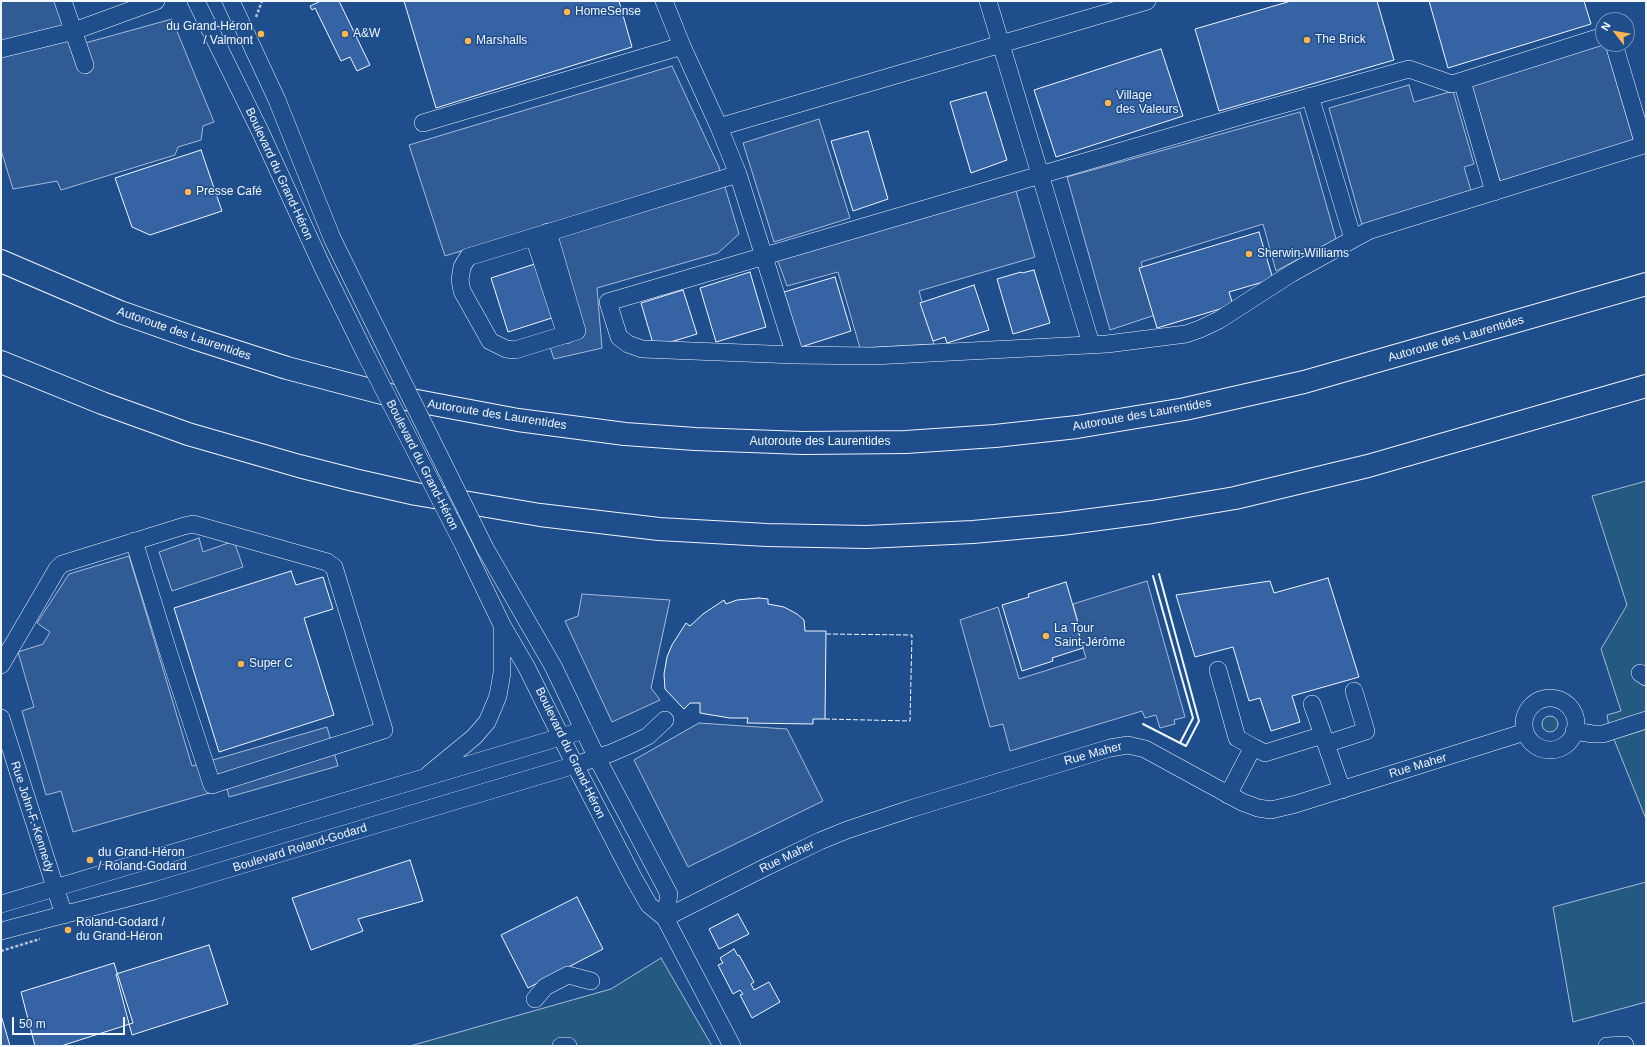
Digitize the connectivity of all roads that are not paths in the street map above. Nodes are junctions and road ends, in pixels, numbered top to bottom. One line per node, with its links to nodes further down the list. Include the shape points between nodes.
1 (63, 1): 8 (street)
2 (156, 1): 8 (street)
3 (196, 1): 34 (street, Boulevard du Grand-Héron, bridge, via 255,121 317,257)
4 (231, 1): 42 (street, Boulevard du Grand-Héron, bridge, via 277,100 329,232 485,548 553,666)
5 (664, 1): 11 (street)
6 (988, 1): 10 (street)
7 (1147, 1): 10 (street)
8 (74, 31): 12 (street); 14 (street)
9 (1595, 39): 15 (street)
10 (1001, 44): 18 (street); 20 (street)
11 (682, 46): 17 (street); 18 (street)
12 (1, 49)
13 (1616, 52): 21 (street, via 1644,145)
14 (85, 65)
15 (1462, 81): 16 (street, via 1452,84 1409,69); 21 (street)
16 (1310, 96): 20 (street); 23 (street)
17 (423, 122)
18 (719, 127): 19 (street)
19 (738, 174): 22 (street); 24 (street)
20 (1040, 175): 24 (street); 27 (street)
21 (1494, 192): 23 (street, via 1368,231)
22 (541, 234): 22 (street, via 468,257 462,267 462,290 490,341 506,349 515,350 566,335)
23 (1352, 239): 27 (street, via 1200,329 1186,334)
24 (764, 256): 28 (street); 28 (street, via 608,302 619,337 628,344 642,349)
25 (1, 261): 26 (highway, Autoroute des Laurentides, via 120,312 223,348 401,398 518,420 625,434 803,443 906,442 1023,433 1185,409 1339,372)
26 (1646, 284)
27 (1091, 344): 28 (street, via 873,356)
28 (795, 355)
29 (1, 362): 32 (highway)
30 (1, 376): 32 (highway)
31 (1646, 386): 32 (highway, via 1368,466 1215,501 1130,516 1054,525 866,537 666,529 567,519 473,505 291,464 181,431)
32 (76, 393)
33 (134, 541): 33 (street, via 212,785 384,730 334,567 327,562 193,524); 35 (street, via 62,564 56,569)
34 (502, 625): 45 (street, Boulevard du Grand-Héron); 50 (street, via 502,673 498,696 491,713 474,737)
35 (1, 665)
36 (1218, 670): 47 (street, via 1237,738)
37 (1354, 691): 46 (street, via 1366,731)
38 (1312, 704): 46 (street)
39 (1, 718): 53 (street, Rue John-F.-Kennedy)
40 (665, 720): 48 (street, Boulevard Roland-Godard, via 648,736)
41 (1646, 720): 43 (street, via 1603,734)
42 (584, 730): 45 (street); 48 (street, Boulevard du Grand-Héron)
43 (1574, 731): 44 (street, via 1565,744 1548,750 1535,745); 44 (street, via 1575,719 1570,709 1559,700 1548,698 1537,701 1529,709 1524,719)
44 (1525, 732): 51 (street, Rue Maher)
45 (562, 738): 49 (street, Boulevard du Grand-Héron); 50 (street)
46 (1324, 740): 47 (street, via 1265,754); 51 (street)
47 (1254, 747): 52 (street)
48 (597, 758): 49 (street, Boulevard Roland-Godard); 56 (street, Boulevard du Grand-Héron, via 669,894)
49 (575, 765): 55 (street, Boulevard Roland-Godard, via 154,891); 56 (street, Boulevard du Grand-Héron, via 649,905)
50 (422, 780): 53 (street)
51 (1342, 790): 52 (street, Rue Maher, via 1271,810 1252,806)
52 (1228, 794): 56 (street, Rue Maher, via 1144,749 1128,745 1110,748 847,830 771,864)
53 (55, 888): 54 (street); 55 (street, Rue John-F.-Kennedy)
54 (1, 904)
55 (64, 915): 57 (street, Boulevard Roland-Godard)
56 (665, 918): 63 (street, Boulevard du Grand-Héron)
57 (1, 931)
58 (591, 981): 59 (street, via 568,975 545,987)
59 (535, 999)
60 (1625, 1045): 64 (street)
61 (561, 1046): 62 (street)
62 (568, 1046)
63 (732, 1046)
64 (1607, 1046)

